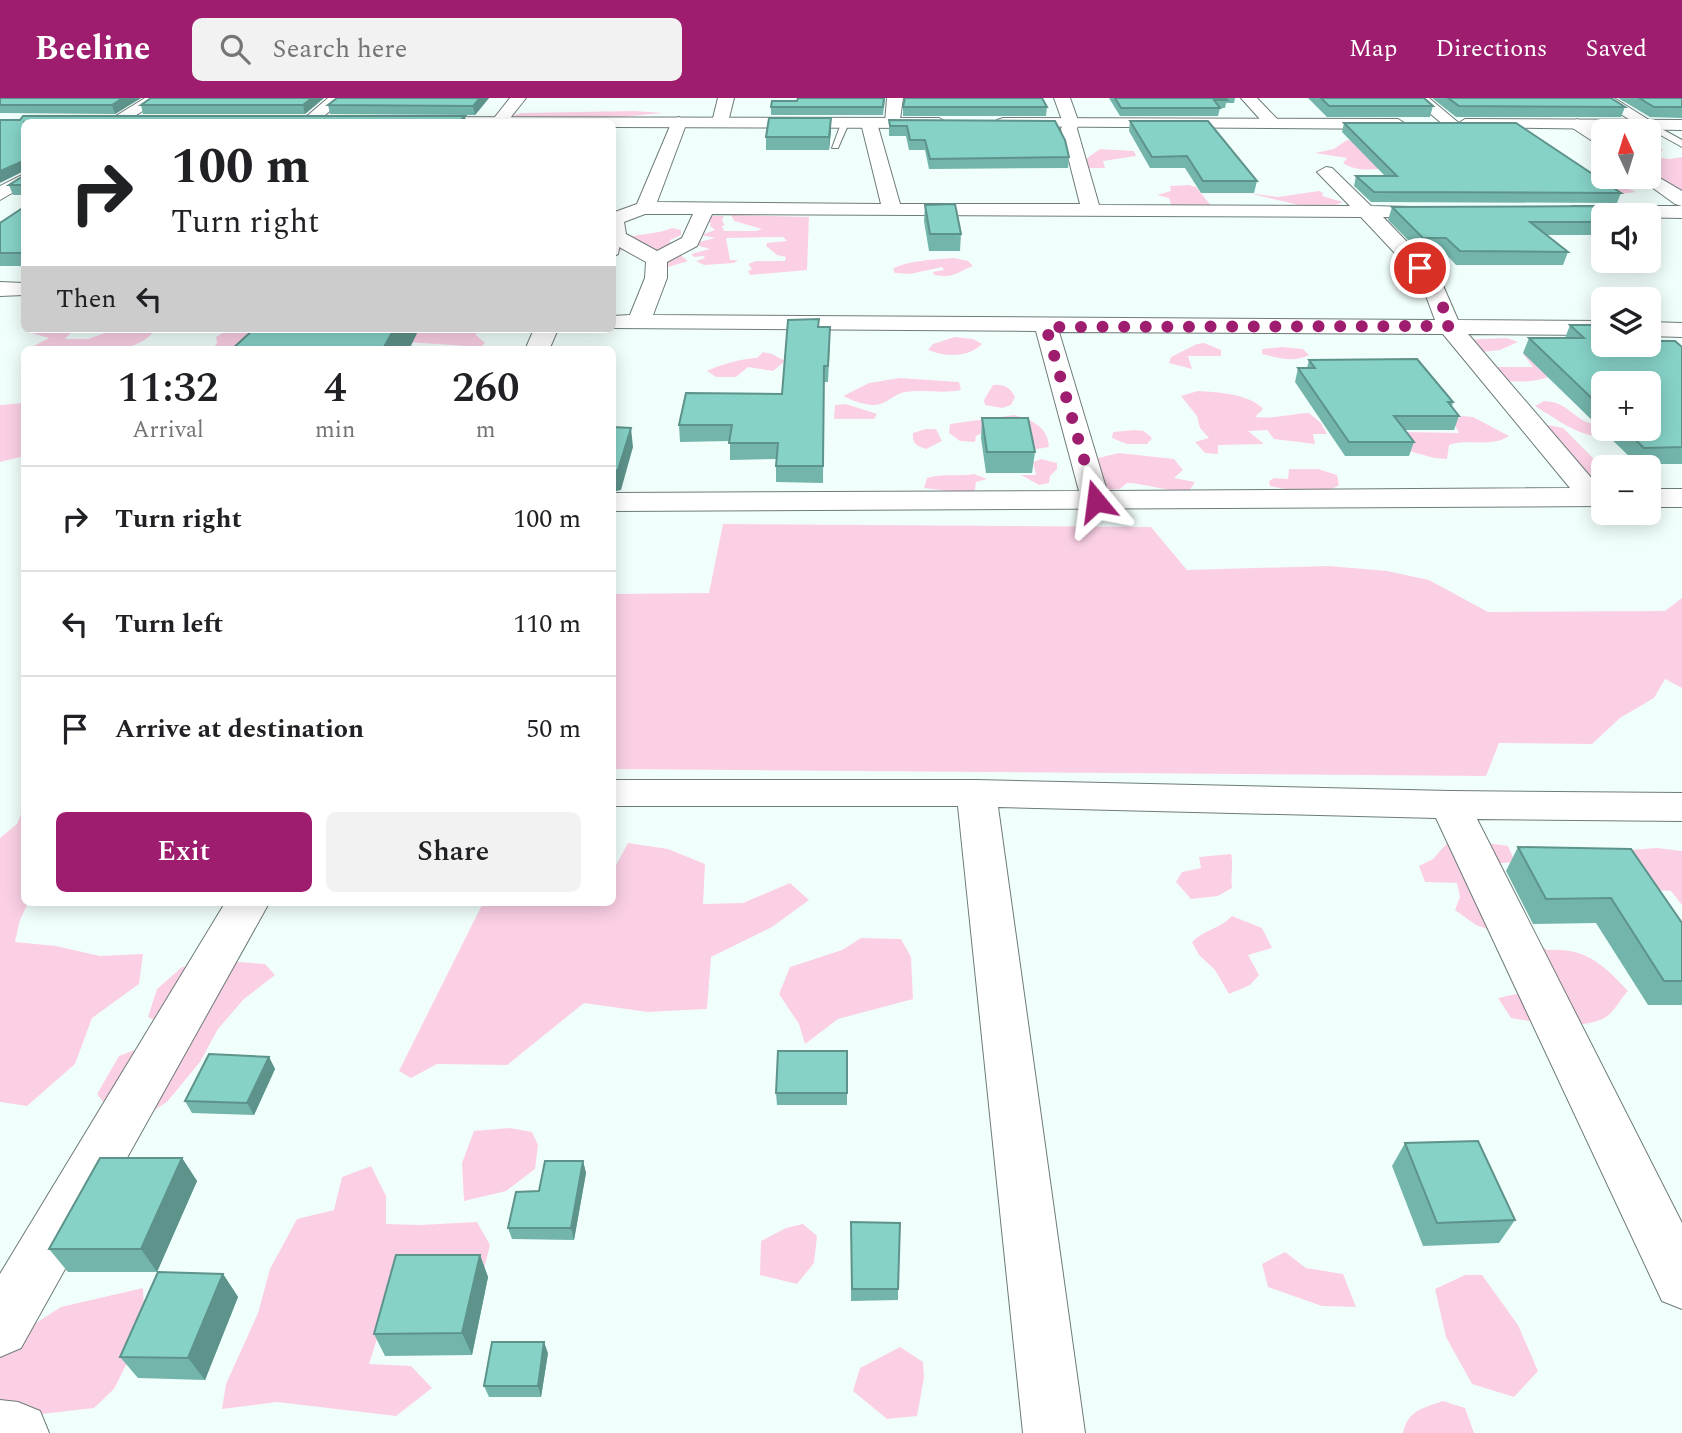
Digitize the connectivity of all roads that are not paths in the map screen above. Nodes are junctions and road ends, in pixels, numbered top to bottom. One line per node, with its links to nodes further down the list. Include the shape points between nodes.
1 (156, 98): 10 (street)
2 (337, 98): 11 (street)
3 (518, 98): 12 (street)
4 (726, 98): 16 (street)
5 (895, 98): 19 (street)
6 (1062, 98): 22 (street)
7 (1249, 98): 23 (street)
8 (1420, 98): 24 (street)
9 (1603, 98): 13 (street)
10 (115, 119)
11 (308, 119)
12 (501, 119)
13 (1639, 119)
14 (616, 122): 15 (street)
15 (679, 122): 16 (street); 38 (street)
16 (720, 122): 17 (street)
17 (845, 123): 18 (street); 32 (lane)
18 (869, 123): 19 (street); 40 (street)
19 (893, 123): 20 (street)
20 (962, 123)
21 (989, 123): 22 (street)
22 (1071, 123): 23 (street); 41 (street)
23 (1273, 124): 24 (street)
24 (1452, 124): 25 (street)
25 (1577, 124): 26 (street); 30 (street)
26 (1591, 124)
27 (1661, 125): 28 (street)
28 (1682, 125)
29 (1661, 132): 31 (lane)
30 (1591, 134)
31 (1682, 144)
32 (835, 146)
33 (1326, 172): 42 (street)
34 (21, 181): 36 (street)
35 (1661, 185): 37 (street)
36 (0, 194)
37 (1682, 200)
38 (645, 208): 39 (street); 46 (street)
39 (705, 209): 40 (street); 48 (street, via 690,242)
40 (892, 209): 41 (street)
41 (1091, 209): 42 (street)
42 (1363, 211): 43 (street); 51 (street, via 1430,279)
43 (1460, 212)
44 (1557, 212): 45 (street)
45 (1682, 212)
46 (616, 217)
47 (616, 247): 48 (street)
48 (657, 259): 50 (street, via 656,278)
49 (616, 322): 50 (street)
50 (639, 322): 52 (street)
51 (1450, 326): 52 (street); 53 (street); 56 (street)
52 (1046, 327): 60 (street)
53 (1591, 328)
54 (1661, 329): 55 (street)
55 (1682, 330)
56 (1591, 490)
57 (1591, 497): 60 (street)
58 (1661, 498): 59 (street)
59 (1682, 498)
60 (1096, 501): 61 (street)
61 (616, 502)
62 (616, 793): 63 (street)
63 (976, 793): 64 (street); 71 (street)
64 (1450, 805): 65 (street); 67 (street)
65 (1682, 807)
66 (245, 906): 68 (street)
67 (1682, 1282)
68 (0, 1328)
69 (0, 1431): 70 (street)
70 (18, 1433)
71 (1054, 1433)

